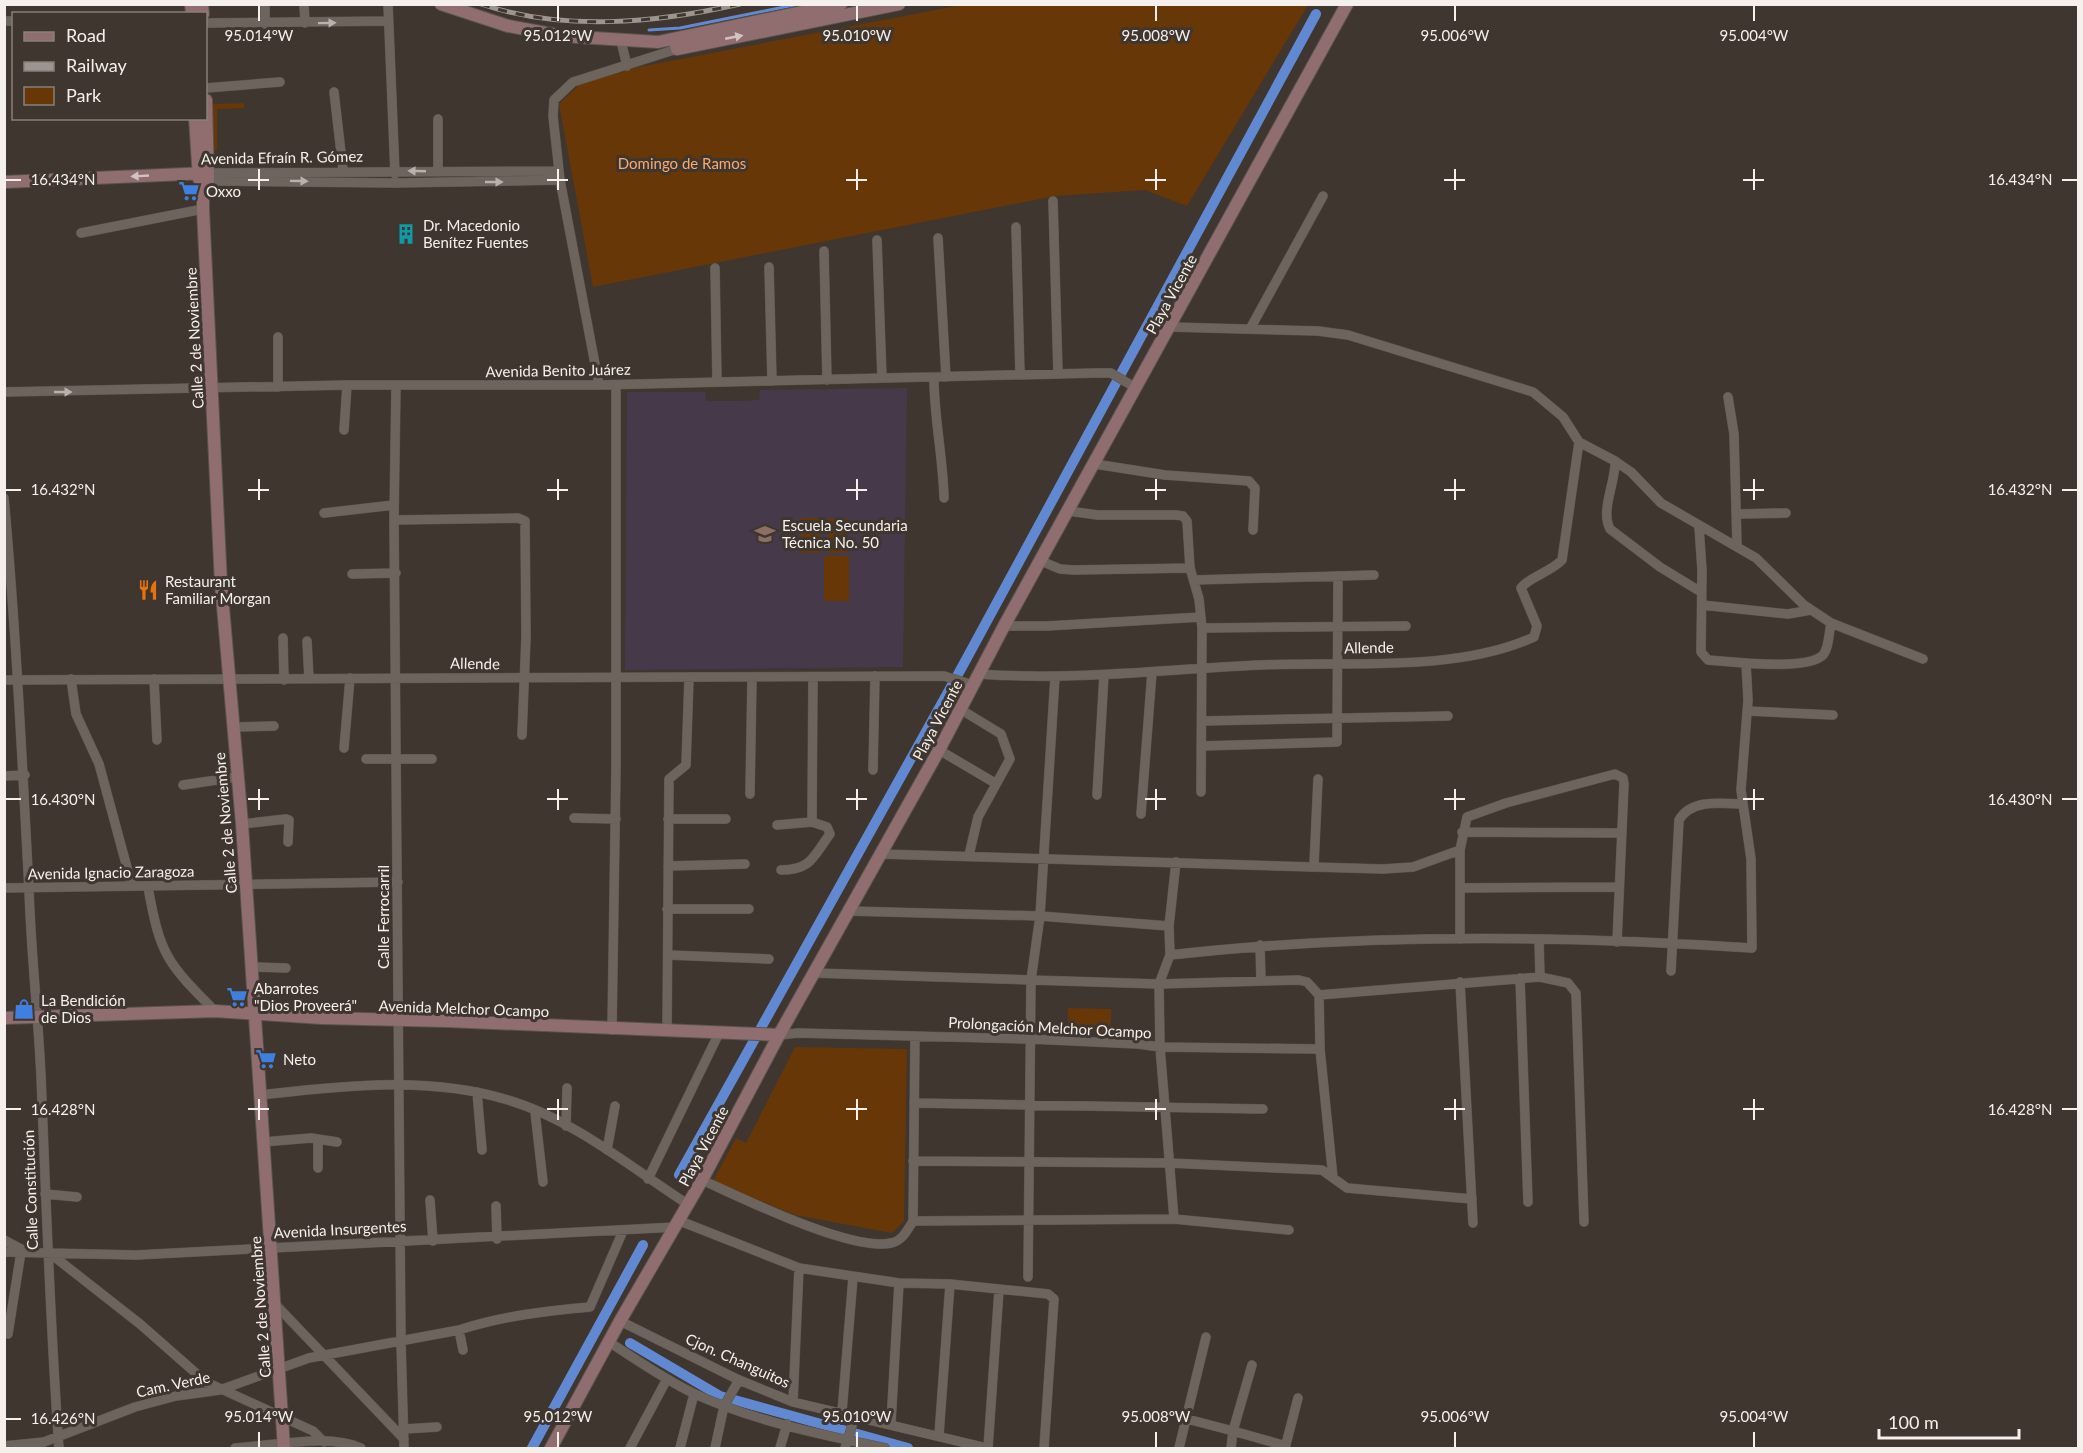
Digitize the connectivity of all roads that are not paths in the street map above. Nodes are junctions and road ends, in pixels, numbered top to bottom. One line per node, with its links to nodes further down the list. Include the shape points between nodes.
1 (265, 4): 12 (street)
2 (304, 4): 11 (street)
3 (388, 4): 9 (street)
4 (441, 4): 13 (street, via 508,26)
5 (841, 4): 14 (street)
6 (899, 4): 8 (street)
7 (1347, 4): 39 (street, Playa Vicente)
8 (871, 7): 14 (street, one-way to 8)
9 (388, 21): 11 (street, one-way to 9); 23 (street)
10 (207, 23): 12 (street)
11 (305, 23): 12 (street)
12 (265, 24)
13 (621, 41): 14 (street); 15 (street)
14 (676, 44): 15 (street)
15 (627, 66): 25 (street, via 573,82 554,99)
16 (280, 82): 17 (street)
17 (207, 88)
18 (334, 92): 22 (street)
19 (438, 119): 24 (street)
20 (195, 120): 26 (street, Calle 2 de Noviembre)
21 (205, 120): 26 (street, Calle 2 de Noviembre)
22 (343, 170): 23 (street, Avenida Efraín R. Gómez); 26 (street, Avenida Efraín R. Gómez)
23 (395, 170): 24 (street, Avenida Efraín R. Gómez, one-way to 23); 28 (street)
24 (438, 172): 25 (street, Avenida Efraín R. Gómez)
25 (560, 175): 28 (street, Avenida Efraín R. Gómez, one-way to 25); 52 (street)
26 (203, 177): 27 (street, Avenida Efraín R. Gómez, one-way to 27); 28 (street, Avenida Efraín R. Gómez, one-way to 28); 31 (street, Calle 2 de Noviembre)
27 (4, 182)
28 (394, 183)
29 (1323, 196): 40 (street)
30 (1053, 201): 42 (street)
31 (203, 209): 33 (street); 54 (street, Calle 2 de Noviembre)
32 (1016, 227): 43 (street)
33 (81, 233)
34 (938, 238): 44 (street)
35 (877, 240): 45 (street)
36 (824, 251): 47 (street)
37 (770, 267): 48 (street)
38 (716, 268): 49 (street)
39 (1170, 327): 40 (street); 56 (street, Playa Vicente)
40 (1250, 329): 60 (street, via 1348,334 1533,392 1563,417)
41 (278, 337): 55 (street)
42 (1058, 373): 43 (street, Avenida Benito Juárez); 56 (street, Avenida Benito Juárez, via 1111,373)
43 (1020, 374): 44 (street, Avenida Benito Juárez)
44 (946, 377): 46 (street, Avenida Benito Juárez)
45 (882, 378): 46 (street, Avenida Benito Juárez); 47 (street, Avenida Benito Juárez)
46 (934, 378): 64 (street)
47 (827, 380): 48 (street, Avenida Benito Juárez)
48 (772, 381): 49 (street, Avenida Benito Juárez)
49 (717, 382): 53 (street, Avenida Benito Juárez)
50 (347, 385): 51 (street, Avenida Benito Juárez); 55 (street, Avenida Benito Juárez); 59 (street)
51 (396, 385): 52 (street, Avenida Benito Juárez); 65 (street, Calle Ferrocarril)
52 (599, 385): 53 (street, Avenida Benito Juárez)
53 (616, 385): 111 (street)
54 (211, 387): 55 (street, Avenida Benito Juárez); 57 (street, Avenida Benito Juárez, one-way to 54); 113 (street, Calle 2 de Noviembre)
55 (278, 387)
56 (1136, 388): 62 (street, Playa Vicente)
57 (4, 392)
58 (1728, 397): 69 (street)
59 (344, 430)
60 (1579, 442): 61 (street); 94 (street, Allende, via 1562,560 1551,572 1521,588 1537,626 1534,637 1512,647 1460,658)
61 (1615, 461): 71 (street, via 1661,503); 82 (street, via 1606,522 1610,529)
62 (1095, 464): 66 (street, Playa Vicente); 72 (street, via 1165,475 1249,481 1255,488)
63 (4, 498): 80 (street, Calle Constitución)
64 (944, 498)
65 (394, 505): 67 (street); 70 (street, Calle Ferrocarril)
66 (1068, 511): 74 (street, Playa Vicente); 75 (street, via 1183,516 1187,521)
67 (324, 513)
68 (1786, 513): 69 (street)
69 (1738, 514): 73 (street)
70 (394, 520): 76 (street, Calle Ferrocarril); 110 (street, via 525,521 526,637)
71 (1699, 527): 73 (street); 82 (street)
72 (1253, 530)
73 (1737, 545): 84 (street)
74 (1041, 561): 75 (street, via 1074,570); 87 (street, Playa Vicente)
75 (1190, 568): 81 (street)
76 (396, 573): 77 (street); 101 (street, Calle Ferrocarril)
77 (352, 574)
78 (1374, 575): 79 (street)
79 (1338, 576): 81 (street); 90 (street)
80 (8, 579): 115 (street, Calle Constitución)
81 (1194, 580): 85 (street)
82 (1701, 592): 83 (street)
83 (1702, 605): 84 (street, via 1788,614); 95 (street, via 1703,657)
84 (1811, 610): 86 (street)
85 (1201, 617): 87 (street); 89 (street)
86 (1831, 623): 93 (street); 95 (street, via 1824,653 1815,661)
87 (1004, 626): 98 (street, Playa Vicente)
88 (1406, 626): 90 (street)
89 (1202, 628): 90 (street); 96 (street)
90 (1338, 628): 94 (street)
91 (283, 638): 114 (street)
92 (307, 641): 109 (street)
93 (1923, 659)
94 (1338, 663): 96 (street, Allende); 121 (street)
95 (1746, 663): 118 (street)
96 (1202, 668): 97 (street, Allende); 122 (street)
97 (1152, 672): 99 (street, Allende); 144 (street)
98 (979, 674): 104 (street, Allende); 116 (street, Playa Vicente)
99 (1104, 675): 104 (street, Allende); 142 (street)
100 (874, 676): 103 (street, Allende); 116 (street, Allende, via 944,676); 133 (street)
101 (397, 677): 105 (street, Allende); 110 (street, Allende); 131 (street, Calle Ferrocarril)
102 (752, 677): 103 (street, Allende); 106 (street, Allende); 141 (street)
103 (813, 677): 149 (street)
104 (1055, 677): 158 (street)
105 (350, 678): 109 (street, Allende); 128 (street)
106 (689, 678): 111 (street, Allende); 147 (street, via 686,765 669,779)
107 (71, 679): 108 (street, Allende); 115 (street, Allende); 165 (street, via 76,714 99,764)
108 (154, 679): 113 (street, Allende); 126 (street)
109 (309, 679): 114 (street, Allende)
110 (522, 679): 111 (street, Allende); 125 (street)
111 (615, 679): 146 (street)
112 (4, 680): 115 (street, Allende)
113 (228, 680): 114 (street, Allende); 124 (street, Calle 2 de Noviembre)
114 (284, 680)
115 (16, 681): 134 (street, Calle Constitución)
116 (967, 683): 117 (street, Playa Vicente)
117 (960, 709): 129 (street, Playa Vicente); 138 (street, via 1001,734 1010,759)
118 (1747, 711): 119 (street); 143 (street)
119 (1833, 715)
120 (1448, 716): 121 (street)
121 (1338, 718): 122 (street); 127 (street, via 1336,743)
122 (1202, 721): 127 (street)
123 (274, 726): 124 (street)
124 (233, 727): 136 (street, Calle 2 de Noviembre)
125 (522, 735)
126 (158, 740)
127 (1201, 747): 140 (street)
128 (344, 748)
129 (939, 750): 138 (street); 156 (street, Playa Vicente)
130 (366, 759): 131 (street)
131 (397, 759): 132 (street); 164 (street, Calle Ferrocarril)
132 (432, 759)
133 (873, 770)
134 (25, 775): 135 (street); 170 (street, Calle Constitución)
135 (4, 776)
136 (237, 777): 139 (street); 150 (street, Calle 2 de Noviembre)
137 (1318, 778): 161 (street)
138 (995, 783): 157 (street, via 978,816)
139 (183, 785)
140 (1201, 792)
141 (750, 794)
142 (1097, 795)
143 (1742, 804): 180 (street, via 1693,806 1679,820); 180 (street, via 1751,859 1752,948)
144 (1141, 814)
145 (574, 818): 146 (street)
146 (616, 819): 201 (street)
147 (668, 819): 148 (street); 162 (street)
148 (726, 819)
149 (812, 822): 151 (street); 163 (street, via 827,827 830,834 807,866)
150 (242, 824): 154 (street, via 289,820); 166 (street, Calle 2 de Noviembre)
151 (777, 825)
152 (1462, 832): 153 (street); 153 (street, via 1467,818 1474,813 1615,774 1623,778 1624,784); 155 (street)
153 (1622, 833): 168 (street)
154 (288, 842)
155 (1460, 849): 161 (street, via 1413,867); 171 (street)
156 (880, 854): 157 (street); 174 (street, Playa Vicente)
157 (969, 855): 158 (street)
158 (1043, 858): 159 (street); 175 (street)
159 (1176, 862): 161 (street); 176 (street)
160 (745, 864): 162 (street)
161 (1314, 865)
162 (668, 866): 172 (street)
163 (781, 870)
164 (398, 882): 166 (street, Avenida Ignacio Zaragoza); 200 (street, Calle Ferrocarril)
165 (132, 886): 167 (street, Avenida Ignacio Zaragoza); 170 (street, Avenida Ignacio Zaragoza)
166 (246, 886): 167 (street, Avenida Ignacio Zaragoza); 185 (street, Calle 2 de Noviembre)
167 (148, 887): 196 (street, via 156,930 169,963)
168 (1619, 887): 171 (street); 179 (street)
169 (4, 888): 170 (street, Avenida Ignacio Zaragoza)
170 (28, 888): 198 (street, Calle Constitución)
171 (1460, 888): 177 (street)
172 (668, 909): 173 (street); 182 (street)
173 (749, 909)
174 (849, 911): 175 (street); 188 (street, Playa Vicente)
175 (1040, 915): 176 (street); 191 (street)
176 (1169, 926): 183 (street)
177 (1460, 939): 178 (street); 181 (street)
178 (1539, 939): 179 (street); 190 (street)
179 (1617, 942): 180 (street)
180 (1674, 943): 187 (street)
181 (1260, 945): 183 (street); 192 (street)
182 (668, 955): 184 (street); 202 (street)
183 (1170, 955): 194 (street)
184 (769, 959)
185 (250, 967): 186 (street); 197 (street, Calle 2 de Noviembre)
186 (286, 968)
187 (1671, 971)
188 (814, 973): 191 (street); 204 (street, Playa Vicente)
189 (1520, 978): 190 (street); 193 (street); 237 (street)
190 (1540, 978): 243 (street, via 1568,983 1576,993)
191 (1031, 980): 194 (street); 206 (street)
192 (1261, 981): 194 (street); 195 (street, via 1307,982)
193 (1460, 982): 195 (street); 235 (street)
194 (1159, 984): 207 (street)
195 (1319, 995): 208 (street)
196 (215, 1011): 197 (street, Avenida Melchor Ocampo); 198 (street, Avenida Melchor Ocampo)
197 (253, 1014): 200 (street, Avenida Melchor Ocampo); 212 (street, Calle 2 de Noviembre)
198 (37, 1017): 199 (street, Avenida Melchor Ocampo); 233 (street, Calle Constitución)
199 (4, 1018)
200 (399, 1020): 201 (street, Avenida Melchor Ocampo); 209 (street, Calle Ferrocarril)
201 (612, 1030): 202 (street, Avenida Melchor Ocampo)
202 (667, 1031): 203 (street, Avenida Melchor Ocampo)
203 (719, 1033): 204 (street, Avenida Melchor Ocampo); 229 (street)
204 (779, 1035): 205 (street, Prolongación Melchor Ocampo); 231 (street, Playa Vicente)
205 (915, 1039): 206 (street, Prolongación Melchor Ocampo); 213 (street)
206 (1030, 1042): 207 (street, Prolongación Melchor Ocampo); 214 (street)
207 (1160, 1047): 208 (street, Prolongación Melchor Ocampo); 216 (street)
208 (1320, 1049): 230 (street)
209 (400, 1085): 211 (street); 212 (street, via 366,1084); 250 (street, Calle Ferrocarril)
210 (567, 1088): 219 (street)
211 (477, 1092): 218 (street, via 510,1100); 223 (street)
212 (259, 1095): 221 (street, Calle 2 de Noviembre)
213 (914, 1103): 214 (street); 225 (street)
214 (1029, 1104): 216 (street); 226 (street)
215 (615, 1106): 224 (street)
216 (1164, 1109): 217 (street); 227 (street)
217 (1263, 1109)
218 (536, 1112): 219 (street); 232 (street)
219 (566, 1126): 224 (street)
220 (318, 1139): 221 (street); 222 (street); 228 (street)
221 (263, 1142): 252 (street, Calle 2 de Noviembre)
222 (337, 1142)
223 (482, 1150)
224 (607, 1150): 229 (street)
225 (913, 1161): 226 (street); 241 (street)
226 (1028, 1161): 227 (street); 242 (street)
227 (1169, 1163): 230 (street, via 1322,1170); 240 (street)
228 (318, 1168)
229 (648, 1179): 238 (street)
230 (1333, 1179): 235 (street, via 1347,1188)
231 (702, 1180): 238 (street, Playa Vicente); 241 (street, via 793,1221 866,1243 893,1243)
232 (543, 1182)
233 (45, 1194): 234 (street); 253 (street, Calle Constitución)
234 (77, 1197)
235 (1472, 1199): 244 (street)
236 (430, 1200): 251 (street)
237 (1528, 1202)
238 (689, 1205): 245 (street, Playa Vicente)
239 (496, 1206): 248 (street)
240 (1174, 1219): 242 (street); 246 (street)
241 (913, 1221): 242 (street)
242 (1029, 1222): 258 (street)
243 (1584, 1222)
244 (1473, 1223)
245 (678, 1224): 247 (street, Avenida Insurgentes); 256 (street); 263 (street, Playa Vicente)
246 (1289, 1230)
247 (623, 1231): 248 (street, Avenida Insurgentes); 264 (street, via 590,1308 532,1313)
248 (497, 1239): 251 (street, Avenida Insurgentes)
249 (4, 1240): 255 (street)
250 (399, 1240): 251 (street, Avenida Insurgentes); 252 (street, Avenida Insurgentes); 267 (street, Calle Ferrocarril)
251 (433, 1240)
252 (271, 1247): 253 (street, Avenida Insurgentes, via 136,1255); 262 (street, Calle 2 de Noviembre)
253 (47, 1251): 255 (street, Avenida Insurgentes); 275 (street, via 140,1324 194,1374); 289 (street, Calle Constitución)
254 (4, 1252): 255 (street, Avenida Insurgentes)
255 (24, 1252): 265 (street)
256 (799, 1268): 257 (street); 278 (street)
257 (853, 1277): 259 (street); 280 (street)
258 (1028, 1277)
259 (899, 1282): 260 (street); 284 (street)
260 (950, 1284): 261 (street); 288 (street)
261 (999, 1290): 305 (street); 306 (street, via 1048,1294 1054,1299)
262 (274, 1303): 270 (street); 272 (street, Calle 2 de Noviembre)
263 (620, 1322): 268 (street, Playa Vicente); 274 (street, Cjon. Changuitos)
264 (459, 1330): 267 (street); 269 (street)
265 (8, 1334)
266 (1206, 1337): 282 (street)
267 (400, 1342): 270 (street); 290 (street, Calle Ferrocarril)
268 (609, 1342): 273 (street); 299 (street, Playa Vicente)
269 (463, 1350)
270 (325, 1355): 272 (street); 290 (street)
271 (1252, 1365): 287 (street)
272 (279, 1371): 275 (street, Cam. Verde); 281 (street, Calle 2 de Noviembre)
273 (667, 1379): 276 (street); 300 (street)
274 (737, 1383): 278 (street, Cjon. Changuitos); 279 (street)
275 (220, 1390): 281 (street); 289 (street, Cam. Verde, via 156,1401)
276 (694, 1394): 279 (street); 301 (street)
277 (1298, 1398): 295 (street)
278 (793, 1402): 280 (street, Cjon. Changuitos)
279 (725, 1404): 285 (street); 302 (street)
280 (842, 1412): 283 (street, Cjon. Changuitos)
281 (283, 1417): 292 (street, via 313,1431); 294 (street, Calle 2 de Noviembre)
282 (1187, 1419): 287 (street); 307 (street)
283 (854, 1420): 284 (street, Cjon. Changuitos); 291 (street)
284 (891, 1423): 288 (street, Cjon. Changuitos)
285 (787, 1424): 291 (street); 303 (street)
286 (437, 1427): 290 (street)
287 (1233, 1431): 295 (street); 308 (street)
288 (939, 1435): 305 (street, Cjon. Changuitos)
289 (58, 1436): 293 (street, Cam. Verde, via 44,1442); 296 (street, Calle Constitución)
290 (404, 1439)
291 (847, 1441): 304 (street)
292 (324, 1442): 294 (street); 298 (street, via 341,1442)
293 (4, 1446)
294 (284, 1447): 297 (street)
295 (1285, 1447)
296 (59, 1449)
297 (235, 1449)
298 (361, 1449)
299 (552, 1449)
300 (630, 1449)
301 (680, 1449)
302 (715, 1449)
303 (780, 1449)
304 (885, 1449)
305 (988, 1449)
306 (1044, 1449)
307 (1179, 1449)
308 (1231, 1449)

